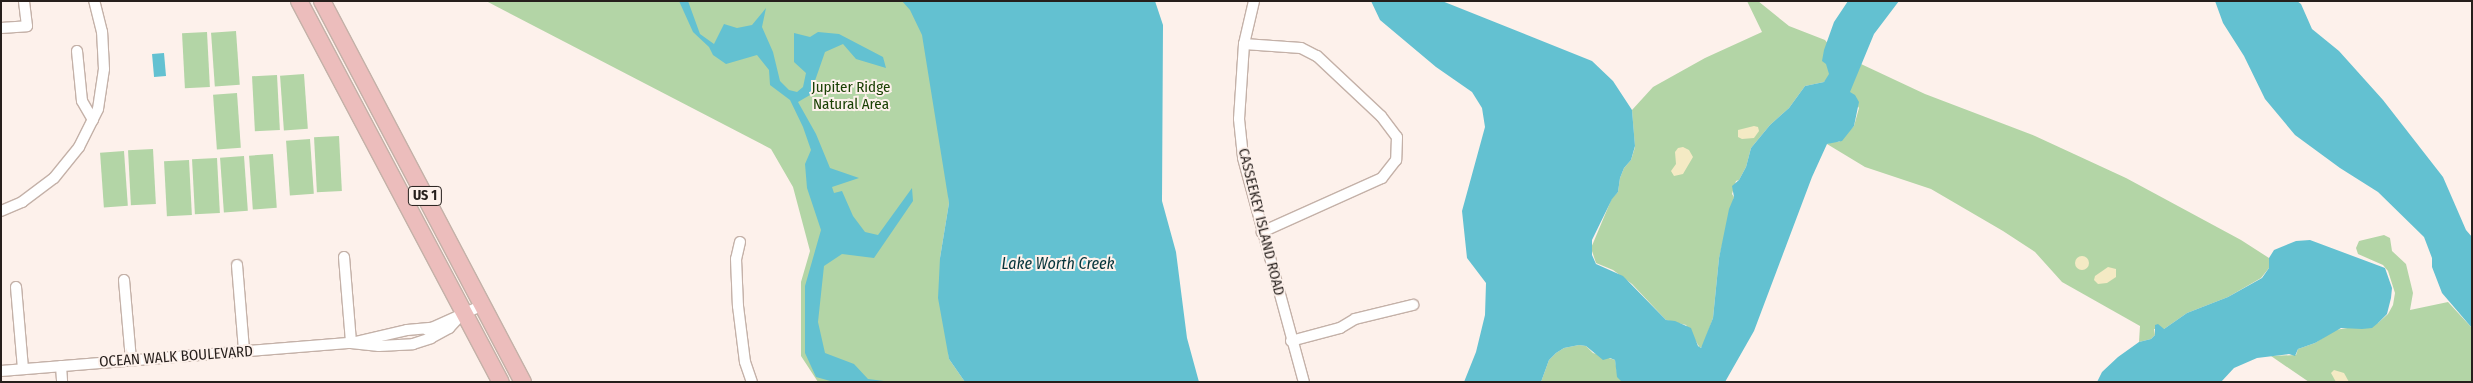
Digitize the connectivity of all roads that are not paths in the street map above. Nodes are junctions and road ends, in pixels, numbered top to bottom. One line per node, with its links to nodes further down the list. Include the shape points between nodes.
1 (24, 1): 6 (street, via 27,26)
2 (94, 1): 9 (street, via 102,32 104,69 98,109)
3 (299, 1): 19 (main road, US 1)
4 (322, 1): 18 (main road, US 1)
5 (1254, 1): 7 (street, CASSEEKEY ISLAND ROAD)
6 (1, 28)
7 (1244, 44): 11 (street, CASSEEKEY ISLAND ROAD, via 1239,119 1243,158); 11 (street, via 1301,48 1317,56 1381,116 1397,137 1396,160 1382,178)
8 (77, 51): 9 (street, via 82,101)
9 (93, 120): 10 (street, via 79,147 54,178 22,202)
10 (1, 211)
11 (1262, 232): 21 (street, CASSEEKEY ISLAND ROAD)
12 (740, 242): 32 (street, via 736,259 738,306 745,362)
13 (344, 257): 22 (street)
14 (237, 265): 24 (street)
15 (124, 280): 25 (street)
16 (16, 287): 27 (street)
17 (1413, 305): 21 (street, via 1355,319 1340,328)
18 (483, 306): 19 (street, OCEAN WALK BOULEVARD); 31 (main road, US 1)
19 (464, 312): 20 (street, OCEAN WALK BOULEVARD); 23 (street, OCEAN WALK BOULEVARD, via 449,328 431,338 413,344); 30 (main road, US 1)
20 (432, 328): 22 (street, OCEAN WALK BOULEVARD, via 406,330); 23 (street, OCEAN WALK BOULEVARD)
21 (1291, 341): 33 (street, CASSEEKEY ISLAND ROAD)
22 (351, 343): 23 (street, OCEAN WALK BOULEVARD, via 379,346); 24 (street, OCEAN WALK BOULEVARD)
23 (404, 343)
24 (244, 351): 25 (street, OCEAN WALK BOULEVARD)
25 (130, 360): 26 (street, OCEAN WALK BOULEVARD)
26 (60, 366): 27 (street, OCEAN WALK BOULEVARD); 29 (street)
27 (23, 369): 28 (street, OCEAN WALK BOULEVARD)
28 (1, 371)
29 (62, 382)
30 (501, 382)
31 (523, 382)
32 (752, 382)
33 (1304, 382)

